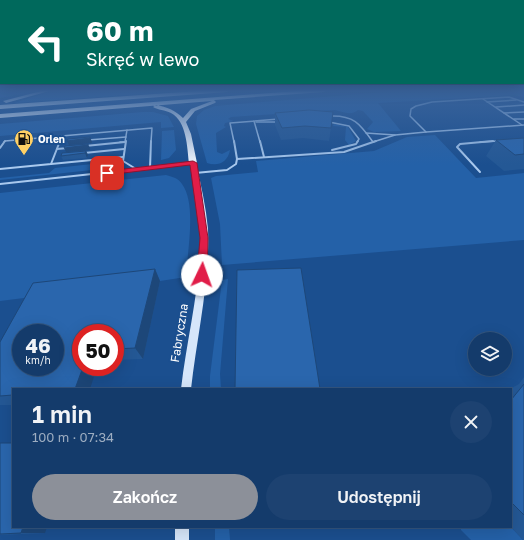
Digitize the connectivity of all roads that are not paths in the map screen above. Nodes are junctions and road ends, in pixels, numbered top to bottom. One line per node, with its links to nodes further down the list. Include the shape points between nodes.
1 (178, 115): 8 (main road)
2 (189, 115): 8 (main road)
3 (410, 115): 14 (lane)
4 (508, 115): 6 (lane)
5 (325, 116): 15 (lane, via 352,118)
6 (514, 119): 7 (lane); 12 (lane)
7 (524, 119)
8 (184, 121): 37 (main road)
9 (254, 121): 10 (lane); 35 (lane); 36 (lane, via 230,123)
10 (282, 121)
11 (323, 122): 30 (lane, via 349,126 359,137 359,141 340,149)
12 (523, 125): 14 (lane)
13 (127, 130): 17 (lane); 18 (lane); 39 (lane, via 152,128)
14 (426, 132): 16 (lane)
15 (366, 133): 16 (lane); 24 (lane)
16 (395, 135): 24 (lane)
17 (62, 136): 21 (lane); 26 (lane, via 5,141)
18 (126, 137): 19 (lane); 23 (lane)
19 (82, 140)
20 (506, 141): 42 (lane, via 460,144 457,147)
21 (60, 142): 22 (lane); 28 (lane)
22 (67, 142)
23 (125, 142): 25 (lane); 29 (lane)
24 (373, 142): 30 (lane, via 344,152)
25 (80, 147)
26 (0, 148)
27 (72, 148): 28 (lane)
28 (57, 149): 32 (lane)
29 (124, 149): 31 (lane); 34 (lane)
30 (317, 152): 35 (lane)
31 (78, 154)
32 (54, 156): 33 (lane); 38 (lane)
33 (62, 156)
34 (123, 157): 38 (lane); 41 (lane, via 123,161)
35 (264, 157): 36 (lane)
36 (237, 159): 43 (lane, via 236,164 227,170)
37 (193, 163): 39 (lane); 43 (main road, Fabryczna)
38 (51, 164): 40 (lane)
39 (150, 168): 41 (lane)
40 (0, 169)
41 (138, 169): 44 (lane)
42 (480, 172)
43 (195, 173): 45 (main road, Fabryczna, via 204,238 201,287)
44 (0, 184)
45 (186, 388)
46 (182, 528): 47 (main road)
47 (182, 540)

